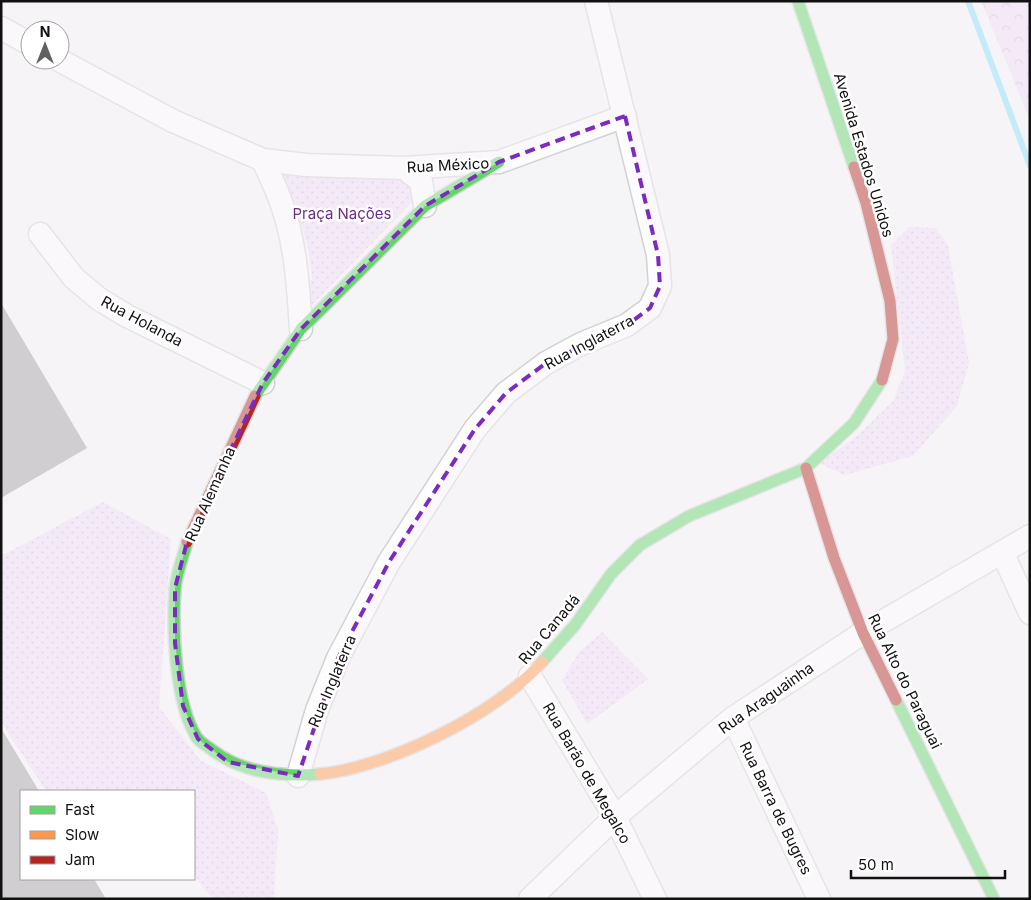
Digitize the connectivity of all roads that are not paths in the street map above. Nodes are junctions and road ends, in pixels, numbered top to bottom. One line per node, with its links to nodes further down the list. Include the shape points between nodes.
1 (596, 1): 6 (street, Rua Inglaterra)
2 (798, 1): 14 (street, Avenida Estados Unidos, via 866,203 890,301 893,339 881,385 854,424)
3 (1, 28): 4 (street)
4 (20, 38)
5 (70, 66): 7 (street, Rua México, via 173,121)
6 (626, 116): 8 (street, Rua México); 21 (street, Rua Inglaterra, via 658,254 660,286 650,308 627,325 546,363 506,393 475,428 390,562 338,658)
7 (262, 160): 9 (street, Rua México, via 306,165); 12 (street, via 281,202 291,235)
8 (499, 162): 9 (street, Rua México); 10 (street, Rua Alemanha)
9 (404, 168): 10 (street, via 421,181)
10 (425, 206): 12 (street, Rua Alemanha)
11 (40, 234): 13 (street, Rua Holanda, via 74,278 99,299)
12 (301, 329): 13 (street, Rua Alemanha)
13 (263, 383): 21 (street, Rua Alemanha, via 188,538 176,588 175,643 183,706 198,739 228,762 264,772)
14 (806, 468): 18 (street, Rua Alto do Paraguai, via 834,558); 19 (street, Rua Canadá, via 689,516 640,545 611,574 576,625)
15 (1030, 536): 16 (street, Rua Araguainha)
16 (1002, 552): 17 (street); 18 (street, Rua Araguainha)
17 (1030, 612)
18 (863, 633): 20 (street, Rua Araguainha); 26 (street, Rua Alto do Paraguai)
19 (530, 676): 21 (street, Rua Canadá, via 495,703 424,742 364,765); 22 (street, Rua Barão de Megalco)
20 (733, 718): 22 (street, Rua Araguainha); 25 (street, Rua Barra de Bugres)
21 (298, 776)
22 (615, 817): 23 (street, Rua Araguainha); 24 (street, Rua Barão de Megalco)
23 (530, 899)
24 (655, 899)
25 (819, 899)
26 (994, 899)

